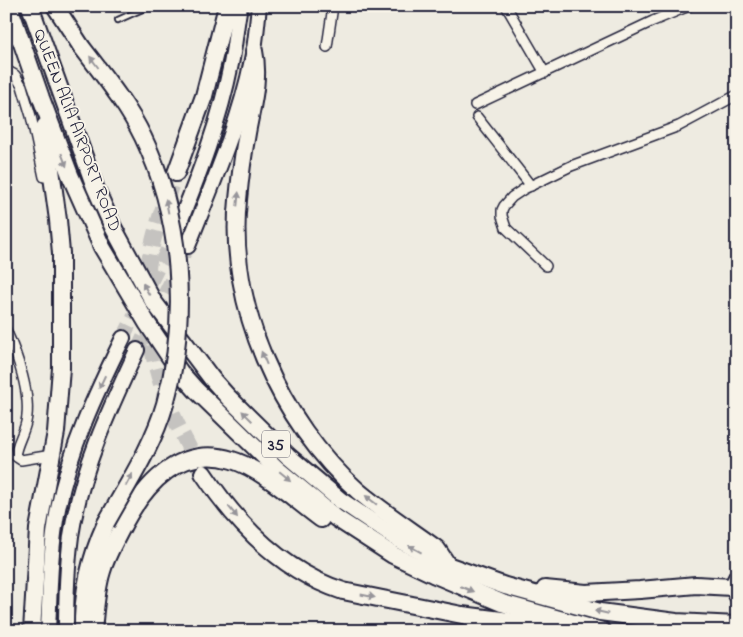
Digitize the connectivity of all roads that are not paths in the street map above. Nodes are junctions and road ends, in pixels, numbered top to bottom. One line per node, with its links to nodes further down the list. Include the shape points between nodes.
1 (9, 6): 12 (highway, QUEEN ALIA AIRPORT ROAD / 35)
2 (30, 6): 38 (highway, QUEEN ALIA AIRPORT ROAD / 35, one-way to 2, via 399,540 340,500 288,456 228,397 183,342 153,301 104,209)
3 (55, 6): 47 (highway, one-way to 3, bridge, via 83,598 91,559 106,523 151,441 165,405 177,344 179,282 165,195 156,165 130,114)
4 (149, 6): 11 (lane)
5 (228, 6): 22 (highway, via 204,96)
6 (240, 6): 24 (main road, via 220,109 201,171)
7 (259, 6): 15 (main road)
8 (333, 6): 14 (street)
9 (506, 6): 17 (street)
10 (689, 6): 17 (street)
11 (118, 20)
12 (16, 28): 13 (street); 19 (highway, QUEEN ALIA AIRPORT ROAD / 35)
13 (6, 47)
14 (327, 47)
15 (254, 51): 25 (main road, via 221,164); 38 (highway, one-way to 15, via 437,549 358,490 325,457 290,408 255,336 240,268 236,218 257,76)
16 (6, 70): 26 (street, via 15,75 22,86 41,160 54,240)
17 (545, 73): 20 (street)
18 (737, 96): 23 (street, via 679,126 571,166)
19 (41, 98): 26 (highway); 37 (highway, QUEEN ALIA AIRPORT ROAD / 35, one-way to 37, via 102,247 142,316 180,372 277,469)
20 (475, 105)
21 (476, 118): 23 (street)
22 (176, 174)
23 (531, 186): 27 (street, via 507,202 502,216 510,233)
24 (177, 228)
25 (188, 246)
26 (61, 253): 33 (highway, via 61,368)
27 (546, 266)
28 (6, 330): 31 (street)
29 (123, 338): 45 (main road, one-way to 45, via 86,416 64,483 53,542)
30 (137, 350): 46 (main road, via 101,429 83,481 71,536)
31 (16, 354): 32 (street); 34 (street, via 28,414)
32 (6, 357)
33 (52, 455): 34 (street, via 21,460); 44 (highway, via 38,530)
34 (15, 456): 35 (street)
35 (6, 461)
36 (203, 473): 41 (highway, one-way to 41, via 254,535 311,578 342,591)
37 (357, 533): 43 (highway, QUEEN ALIA AIRPORT ROAD / 35, one-way to 43, via 410,564 502,603); 48 (highway, via 324,521 242,463 208,457 180,462 151,484 127,517 102,571)
38 (446, 565): 39 (highway, QUEEN ALIA AIRPORT ROAD / 35)
39 (505, 586): 40 (highway, via 586,593 696,585); 42 (highway, QUEEN ALIA AIRPORT ROAD / 35, one-way to 39, via 611,614)
40 (735, 586)
41 (462, 615): 43 (highway); 49 (street)
42 (737, 625)
43 (600, 630)
44 (32, 631)
45 (48, 631)
46 (66, 631)
47 (82, 631)
48 (93, 631)
49 (487, 631)

